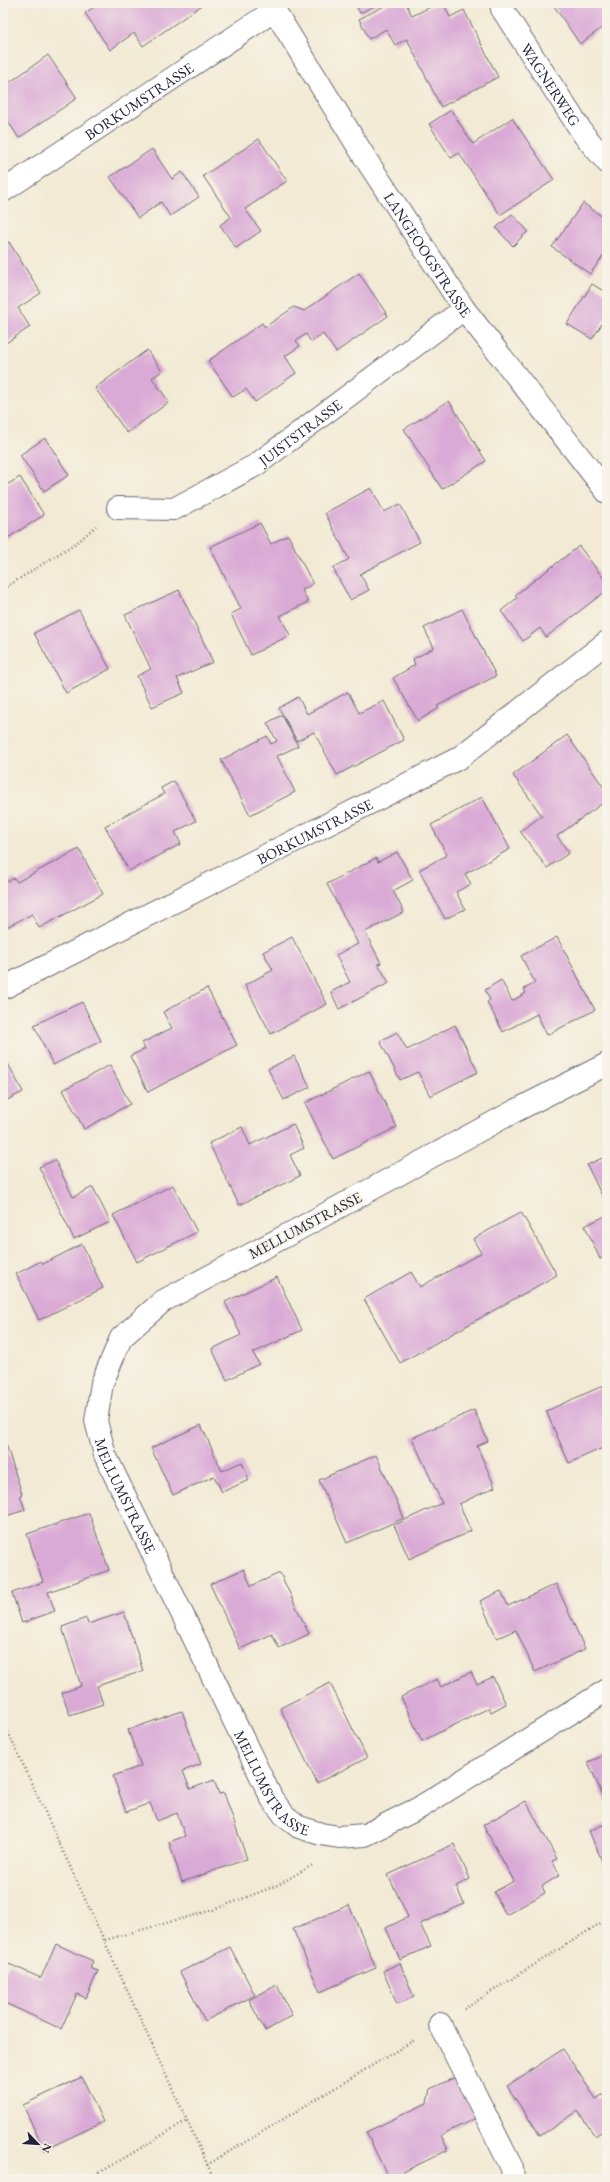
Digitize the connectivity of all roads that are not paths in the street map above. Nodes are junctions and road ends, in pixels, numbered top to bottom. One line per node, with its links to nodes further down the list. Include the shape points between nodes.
1 (501, 3): 3 (street, WAGNERWEG, via 502,9 584,135)
2 (272, 7): 4 (street, BORKUMSTRASSE); 5 (street, LANGEOOGSTRASSE, via 367,161)
3 (607, 162)
4 (3, 191)
5 (464, 308): 6 (street, LANGEOOGSTRASSE); 7 (street, JUISTSTRASSE, via 256,465 174,509)
6 (607, 492)
7 (118, 508)
8 (607, 642): 9 (street, BORKUMSTRASSE, via 459,758)
9 (3, 988)
10 (607, 1064): 11 (street, MELLUMSTRASSE, via 163,1301 121,1338 102,1383 96,1420 105,1455 272,1799 285,1816 299,1827 333,1836 365,1835 419,1808)
11 (607, 1690)
12 (440, 2024): 13 (street, via 512,2168)
13 (513, 2179)

